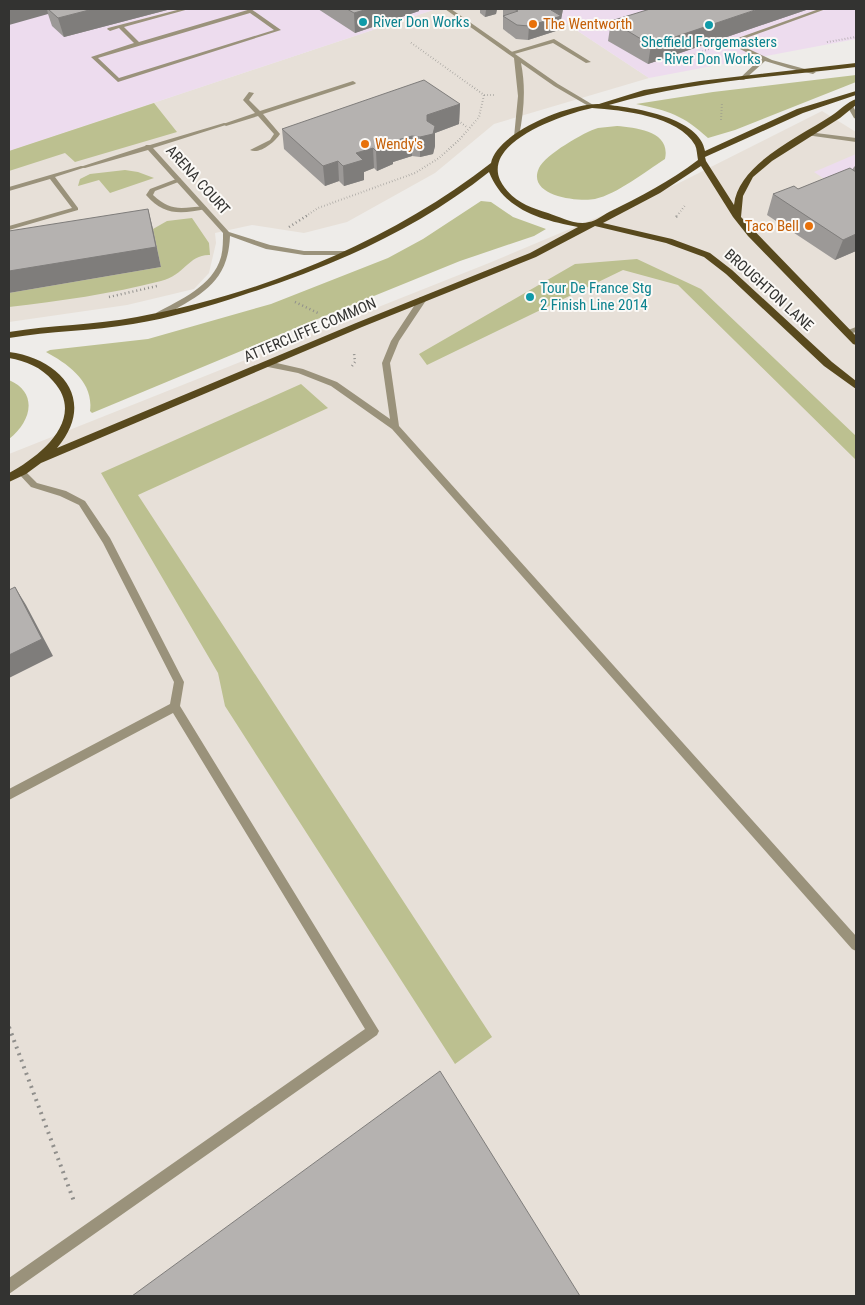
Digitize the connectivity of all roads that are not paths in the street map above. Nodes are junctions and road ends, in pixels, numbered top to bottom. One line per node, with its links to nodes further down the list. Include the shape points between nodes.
1 (186, 9): 4 (street)
2 (448, 9): 7 (street)
3 (823, 9): 8 (street, via 730,42)
4 (120, 26): 5 (street); 6 (street)
5 (110, 28)
6 (138, 44): 6 (street, via 251,11 278,30 118,80 94,57)
7 (514, 55): 9 (street, via 554,41); 17 (street, via 556,85); 21 (street, via 523,95)
8 (762, 60): 11 (street); 12 (street)
9 (588, 62)
10 (856, 65): 11 (main road)
11 (813, 72): 12 (main road)
12 (742, 78): 17 (main road, via 644,92)
13 (353, 83): 18 (street, ARENA COURT)
14 (251, 93): 18 (street, via 246,100)
15 (856, 93): 25 (main road, via 800,111)
16 (853, 103): 19 (street); 20 (main road)
17 (595, 106): 21 (main road, via 562,114); 25 (main road, BROUGHTON LANE, via 637,111 667,120 692,135 700,144)
18 (257, 113): 23 (street, ARENA COURT); 24 (street, via 278,134 272,141)
19 (856, 117)
20 (808, 134): 22 (street); 31 (main road, via 769,159 750,176 740,196)
21 (516, 136): 26 (main road, via 501,149)
22 (856, 140)
23 (148, 146): 27 (street, ARENA COURT); 28 (street, ARENA COURT)
24 (253, 150)
25 (702, 158): 31 (main road, BROUGHTON LANE); 32 (main road, ATTERCLIFFE COMMON, via 690,171)
26 (494, 164): 32 (main road, BROUGHTON LANE, via 498,186 517,204 542,215); 35 (main road, via 425,212)
27 (51, 176): 29 (street, ARENA COURT); 33 (street, via 76,208)
28 (179, 180): 30 (street, ARENA COURT); 30 (street, via 152,190 149,195 168,211)
29 (9, 189)
30 (204, 208): 34 (street, ARENA COURT)
31 (737, 217): 38 (main road, BROUGHTON LANE, via 768,253)
32 (590, 224): 36 (main road, ATTERCLIFFE COMMON, via 533,254); 43 (main road, BROUGHTON LANE, via 670,241 707,255)
33 (9, 228)
34 (227, 232): 35 (street, ARENA COURT, via 270,247 304,253); 37 (street, ARENA COURT, via 224,260 216,276 207,286)
35 (345, 253): 37 (main road, via 255,289)
36 (423, 299): 42 (main road, ATTERCLIFFE COMMON); 44 (street, via 386,363)
37 (159, 315): 39 (main road, via 122,323)
38 (852, 331): 40 (main road, BROUGHTON LANE)
39 (9, 335)
40 (856, 342)
41 (9, 355): 45 (main road, via 34,361 51,371 69,396 71,408 63,432)
42 (268, 364): 44 (street, via 300,371 334,384); 45 (main road, ATTERCLIFFE COMMON)
43 (856, 386)
44 (395, 427): 50 (street)
45 (41, 459): 46 (main road)
46 (21, 472): 47 (main road); 48 (street, via 34,484 82,503 107,541 179,682)
47 (9, 478)
48 (175, 707): 49 (street); 51 (street, via 373,1031)
49 (9, 795)
50 (856, 945)
51 (9, 1287)

